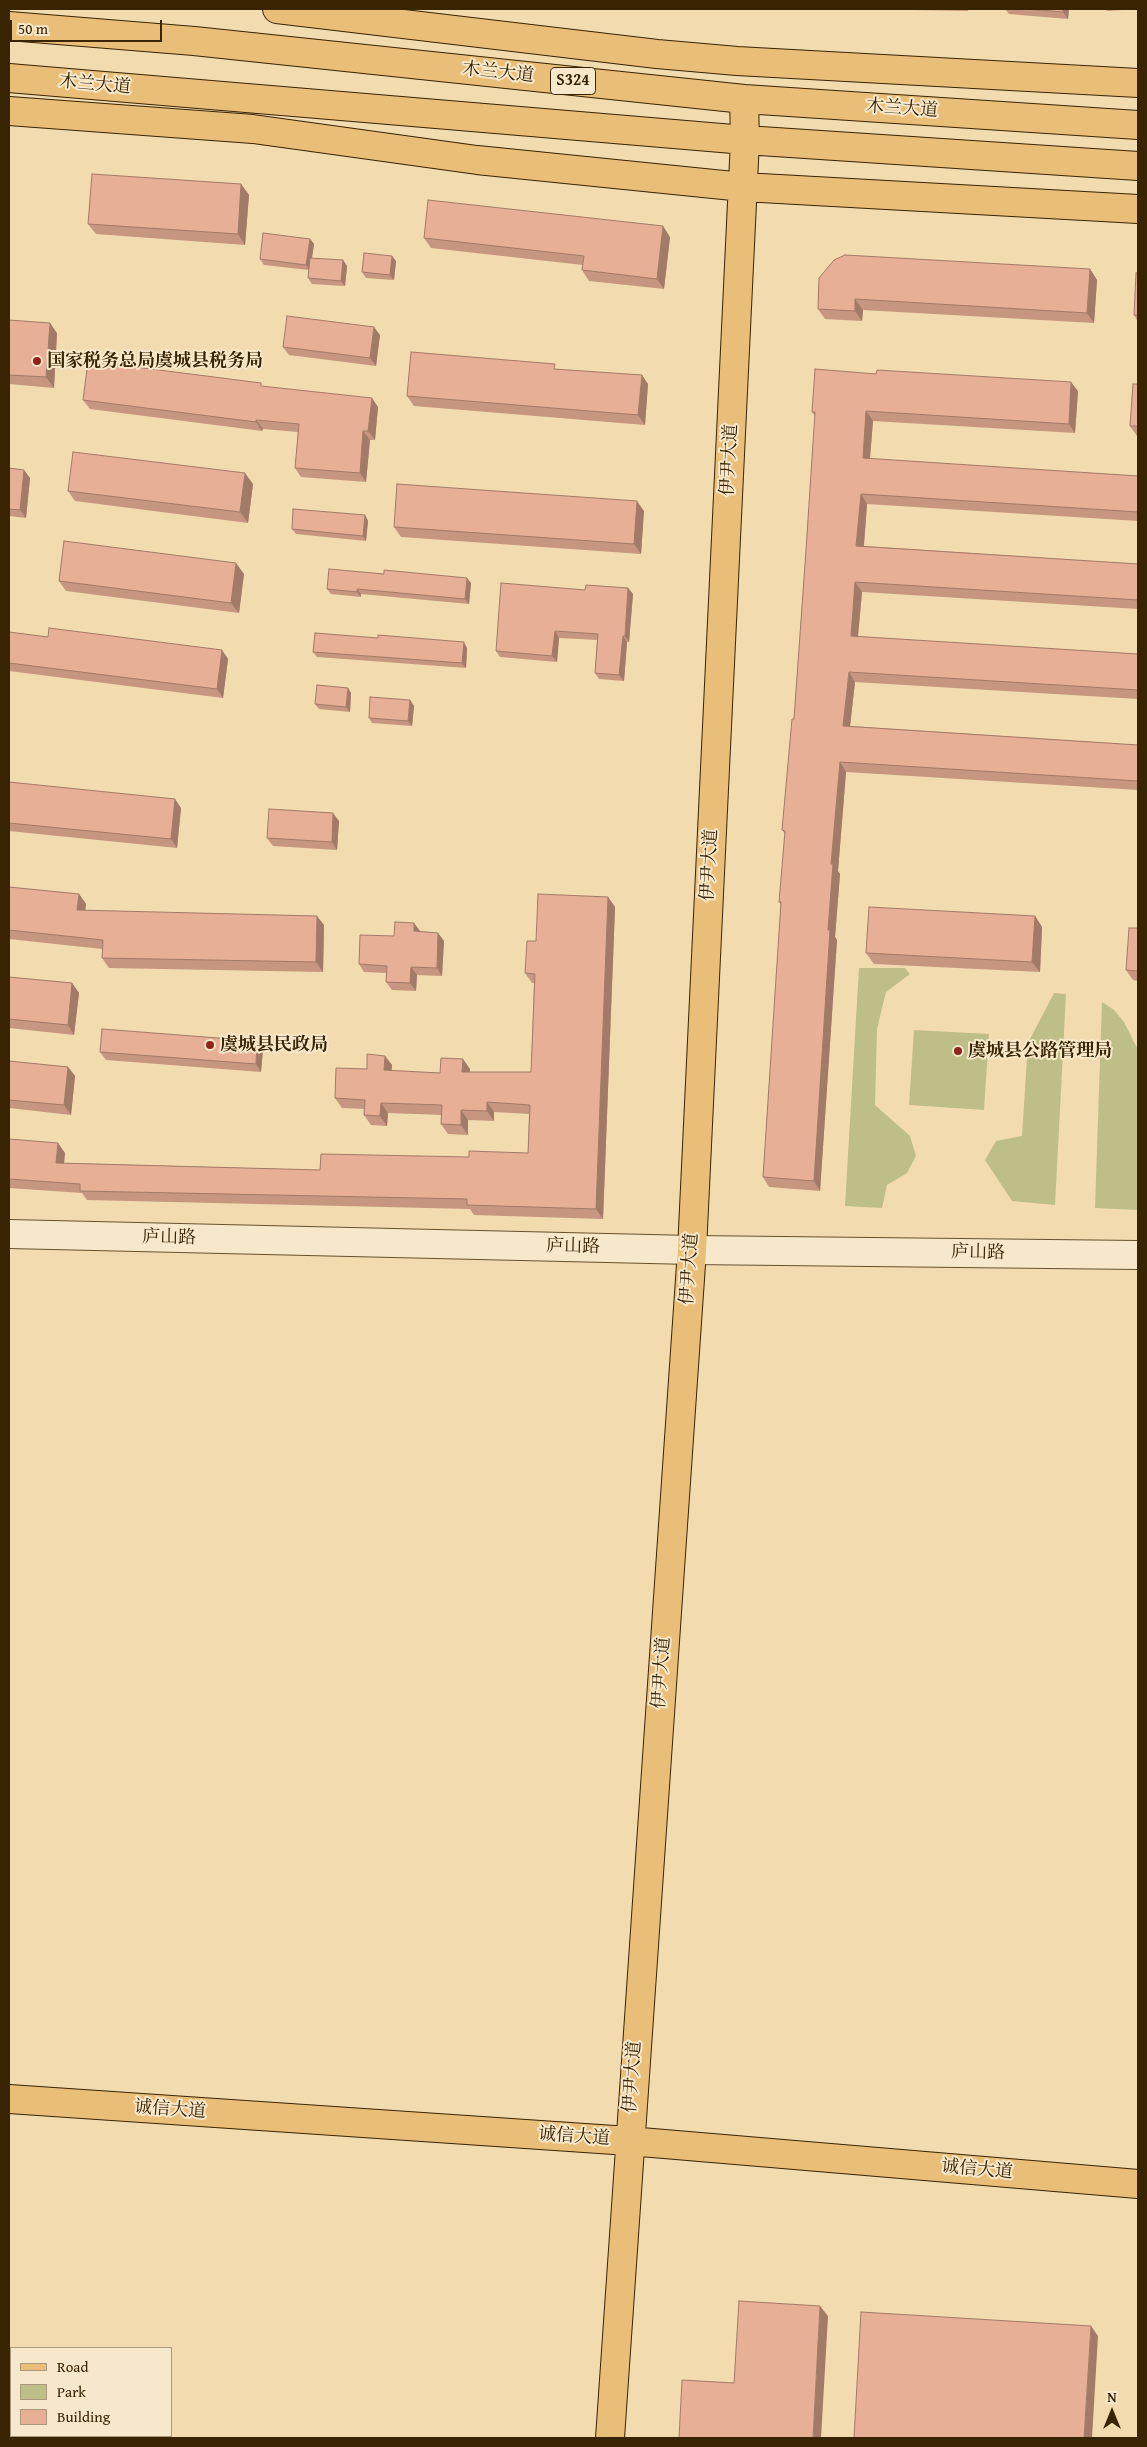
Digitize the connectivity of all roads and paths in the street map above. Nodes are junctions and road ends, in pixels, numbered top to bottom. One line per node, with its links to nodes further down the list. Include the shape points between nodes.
1 (277, 9): 4 (main road, via 737,61)
2 (9, 26): 5 (main road, 木兰大道 / S324, via 194,41)
3 (9, 78): 8 (main road, 木兰大道)
4 (1138, 83)
5 (744, 99): 7 (main road, 木兰大道 / S324); 8 (main road, 伊尹大道)
6 (9, 111): 10 (main road, via 253,128 477,160)
7 (1138, 125)
8 (745, 140): 9 (main road, 木兰大道); 10 (main road, 伊尹大道)
9 (1138, 166)
10 (743, 187): 11 (main road); 13 (main road, 伊尹大道)
11 (1138, 209)
12 (9, 1234): 13 (street, 庐山路)
13 (692, 1250): 14 (street, 庐山路); 16 (main road, 伊尹大道)
14 (1138, 1255)
15 (9, 2099): 16 (main road, 诚信大道)
16 (629, 2141): 17 (main road, 诚信大道); 18 (main road, 伊尹大道)
17 (1138, 2184)
18 (610, 2438)

